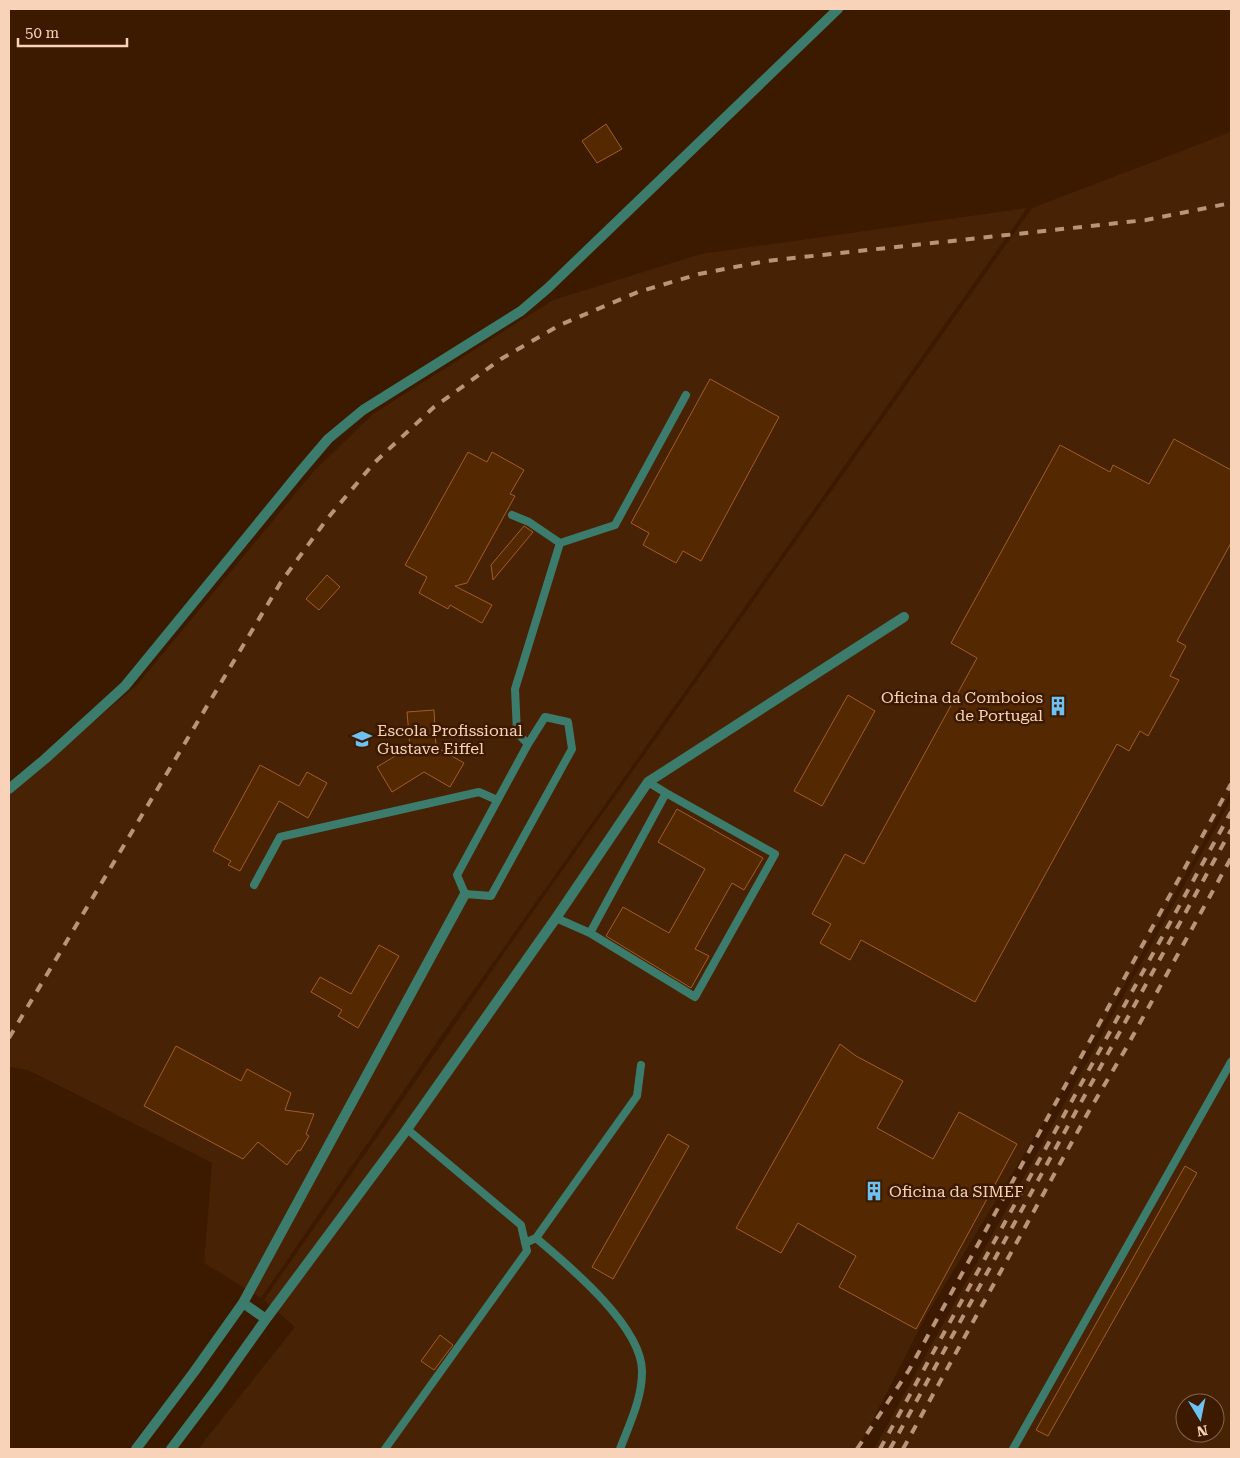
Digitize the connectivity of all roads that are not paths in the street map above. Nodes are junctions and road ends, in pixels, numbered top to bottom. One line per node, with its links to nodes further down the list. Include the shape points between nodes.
1 (838, 9): 8 (street, via 521,311 363,410 328,440 125,686)
2 (686, 395): 4 (lane, via 616,525)
3 (512, 515): 4 (lane, via 529,522)
4 (560, 543): 6 (lane, via 515,689 517,732)
5 (904, 617): 7 (street)
6 (528, 744): 10 (lane); 12 (lane, via 545,717 568,722 572,749 491,896)
7 (648, 782): 9 (lane); 13 (street)
8 (9, 789)
9 (666, 793): 14 (lane); 14 (lane, via 775,854 695,997)
10 (497, 800): 11 (lane, via 479,792 280,838); 12 (lane, via 457,875)
11 (254, 885)
12 (465, 894): 20 (street)
13 (556, 918): 14 (lane); 17 (street)
14 (590, 933)
15 (1231, 1062): 26 (lane)
16 (641, 1065): 18 (lane, via 638,1096)
17 (407, 1129): 19 (lane, via 521,1225); 21 (street)
18 (536, 1238): 19 (lane); 25 (lane, via 594,1289 638,1350 642,1372 640,1392)
19 (525, 1243): 24 (lane, via 527,1251)
20 (243, 1302): 21 (street); 22 (street)
21 (266, 1319): 23 (street)
22 (136, 1449)
23 (171, 1449)
24 (385, 1449)
25 (620, 1449)
26 (1013, 1449)

